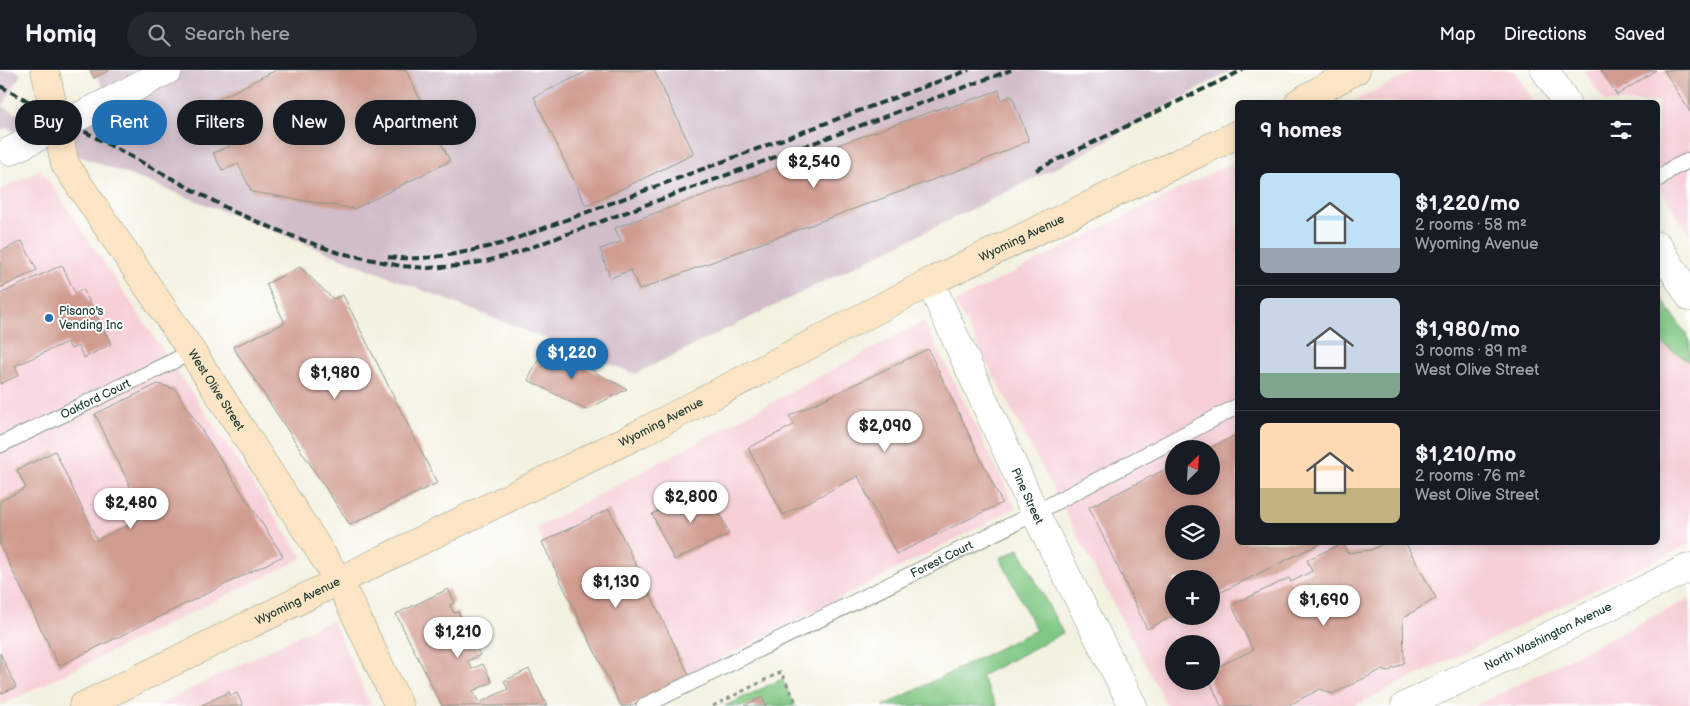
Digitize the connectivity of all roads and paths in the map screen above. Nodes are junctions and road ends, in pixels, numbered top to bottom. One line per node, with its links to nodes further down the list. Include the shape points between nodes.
1 (45, 70): 5 (main road, West Olive Street)
2 (168, 70): 8 (street)
3 (1356, 70): 6 (main road)
4 (1545, 70): 7 (street)
5 (51, 100)
6 (1303, 100)
7 (1565, 100)
8 (82, 115)
9 (1235, 135): 16 (main road, Wyoming Avenue)
10 (22, 145): 12 (street)
11 (61, 145): 18 (main road, West Olive Street, via 65,164)
12 (5, 153)
13 (1690, 160): 14 (lane)
14 (1660, 177)
15 (1660, 249): 17 (street)
16 (930, 282): 21 (street, Pine Street); 23 (main road, Wyoming Avenue, via 639,434)
17 (1688, 288)
18 (192, 352): 20 (lane, Oakford Court); 23 (main road, West Olive Street)
19 (1235, 408): 21 (lane, Forest Court)
20 (0, 444)
21 (1035, 514): 26 (lane, Forest Court); 29 (street, Pine Street)
22 (1690, 567): 30 (street, North Washington Avenue)
23 (339, 581): 24 (main road, Wyoming Avenue); 25 (main road, West Olive Street)
24 (83, 706)
25 (399, 706)
26 (644, 706)
27 (713, 706): 28 (path, via 781,672)
28 (798, 706)
29 (1133, 706)
30 (1405, 706)

